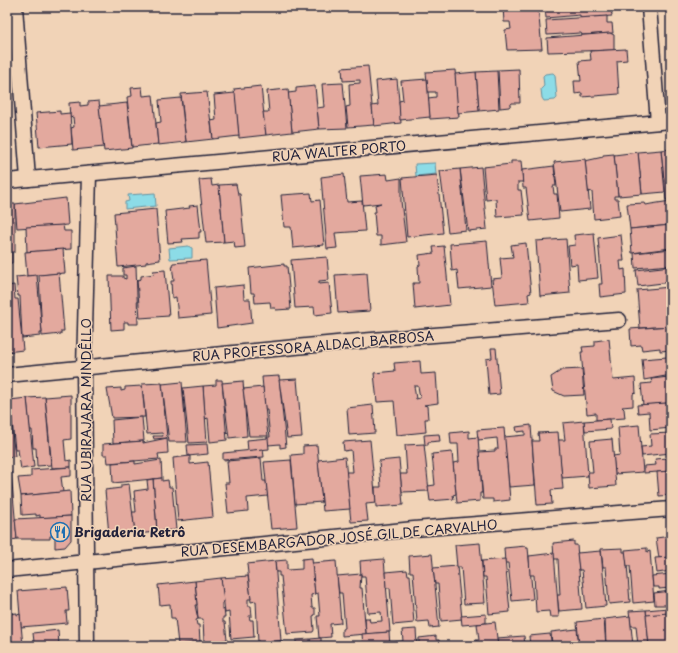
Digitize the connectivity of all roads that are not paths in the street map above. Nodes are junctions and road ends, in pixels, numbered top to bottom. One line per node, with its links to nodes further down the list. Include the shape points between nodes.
1 (15, 7): 5 (street)
2 (649, 7): 3 (street)
3 (664, 121): 4 (street, RUA WALTER PORTO)
4 (89, 174): 5 (street, RUA WALTER PORTO); 8 (street, RUA UBIRAJARA MINDÊLLO)
5 (28, 179): 6 (street, RUA WALTER PORTO)
6 (7, 181)
7 (619, 320): 8 (street, RUA PROFESSORA ALDACI BARBOSA, via 347,342)
8 (84, 368): 9 (street, RUA PROFESSORA ALDACI BARBOSA); 11 (street, RUA UBIRAJARA MINDÊLLO)
9 (7, 375)
10 (671, 509): 11 (street, RUA DESEMBARGADOR JOSÉ GIL DE CARVALHO, via 414,529)
11 (87, 563): 12 (street, RUA DESEMBARGADOR JOSÉ GIL DE CARVALHO); 13 (street, RUA UBIRAJARA MINDÊLLO)
12 (7, 570)
13 (87, 646)

